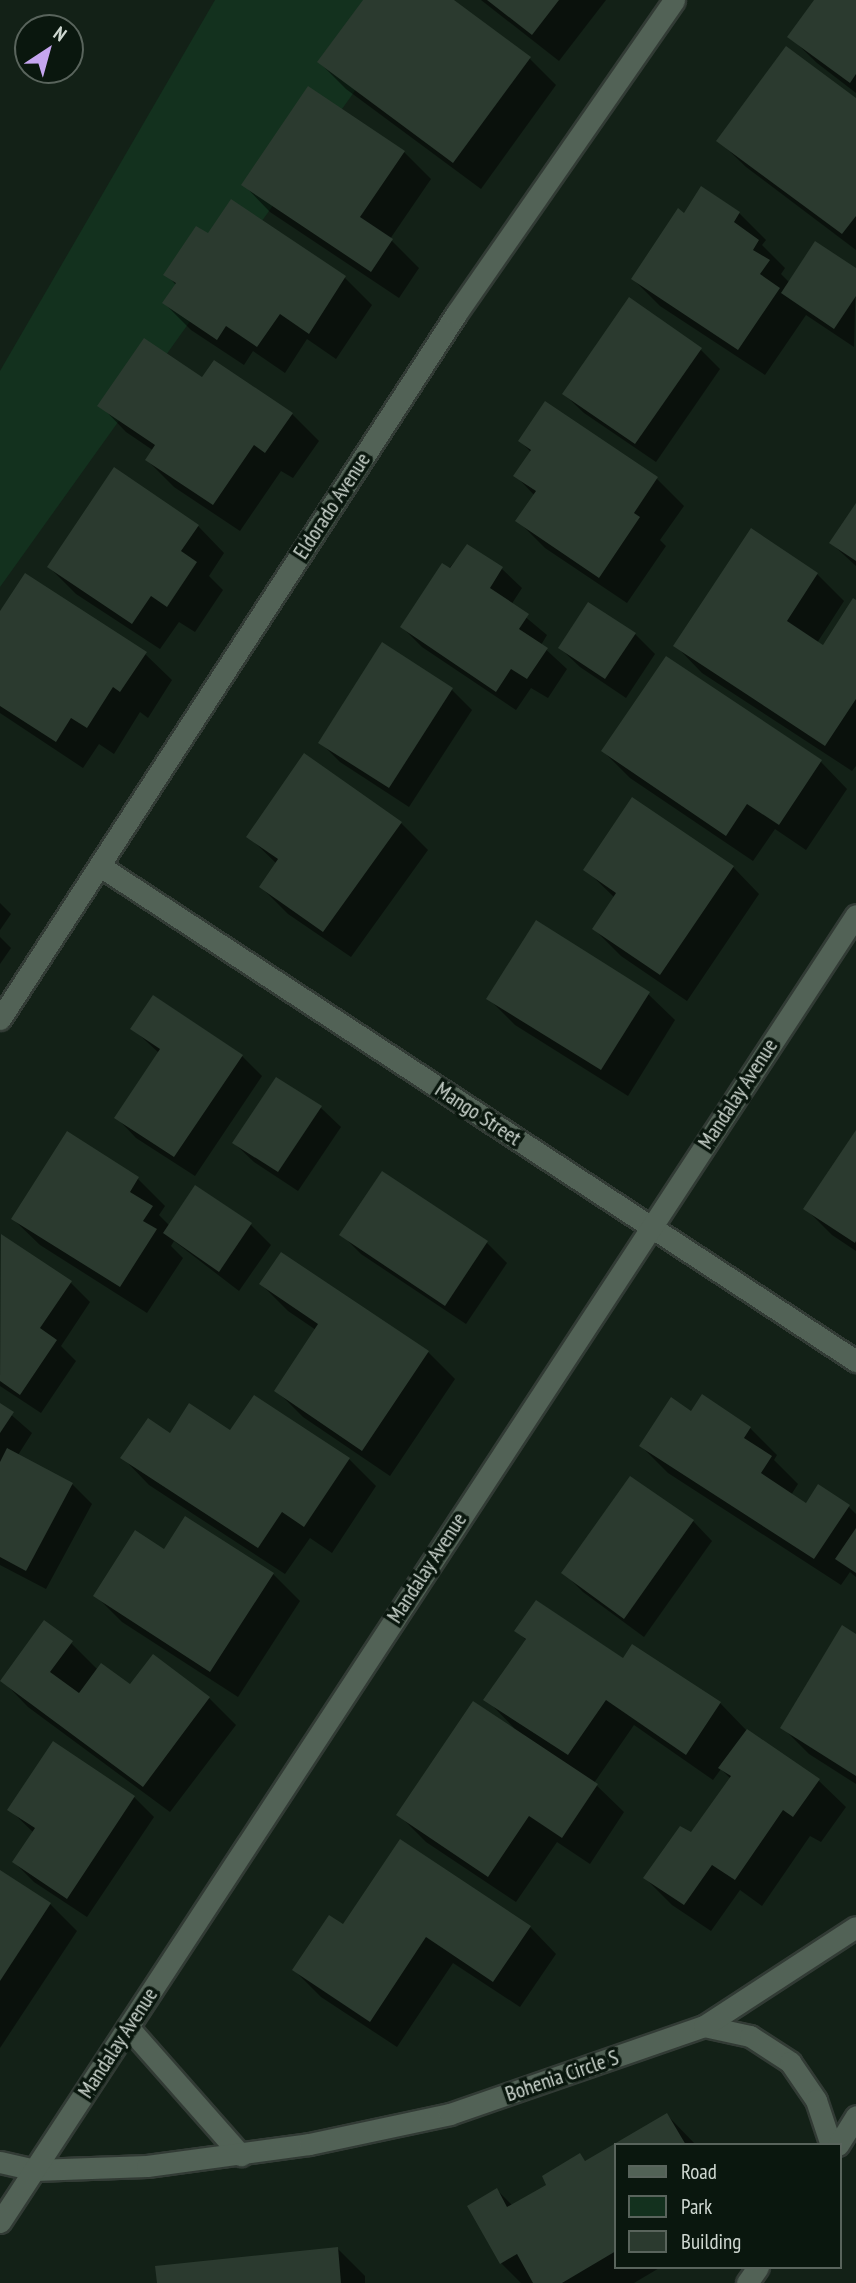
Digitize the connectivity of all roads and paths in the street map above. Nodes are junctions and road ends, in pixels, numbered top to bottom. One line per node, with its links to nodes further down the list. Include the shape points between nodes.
1 (674, 0): 2 (street, Eldorado Avenue, via 456,314)
2 (100, 866): 4 (street, Eldorado Avenue); 5 (street, Mango Street)
3 (856, 915): 5 (street, Mandalay Avenue)
4 (0, 1019)
5 (650, 1227): 6 (street, Mango Street); 9 (street, Mandalay Avenue)
6 (856, 1361)
7 (856, 1927): 8 (street, Bohenia Circle S)
8 (704, 2026): 11 (street, via 750,2036 790,2062 816,2100); 13 (street, Bohenia Circle S, via 450,2114)
9 (128, 2027): 13 (street); 15 (street, Mandalay Avenue)
10 (856, 2116): 12 (street)
11 (830, 2143)
12 (839, 2143)
13 (241, 2155): 15 (street, Bohenia Circle S, via 147,2166)
14 (0, 2162): 15 (street, Bohenia Circle S)
15 (35, 2170): 16 (street, Mandalay Avenue)
16 (0, 2222)

